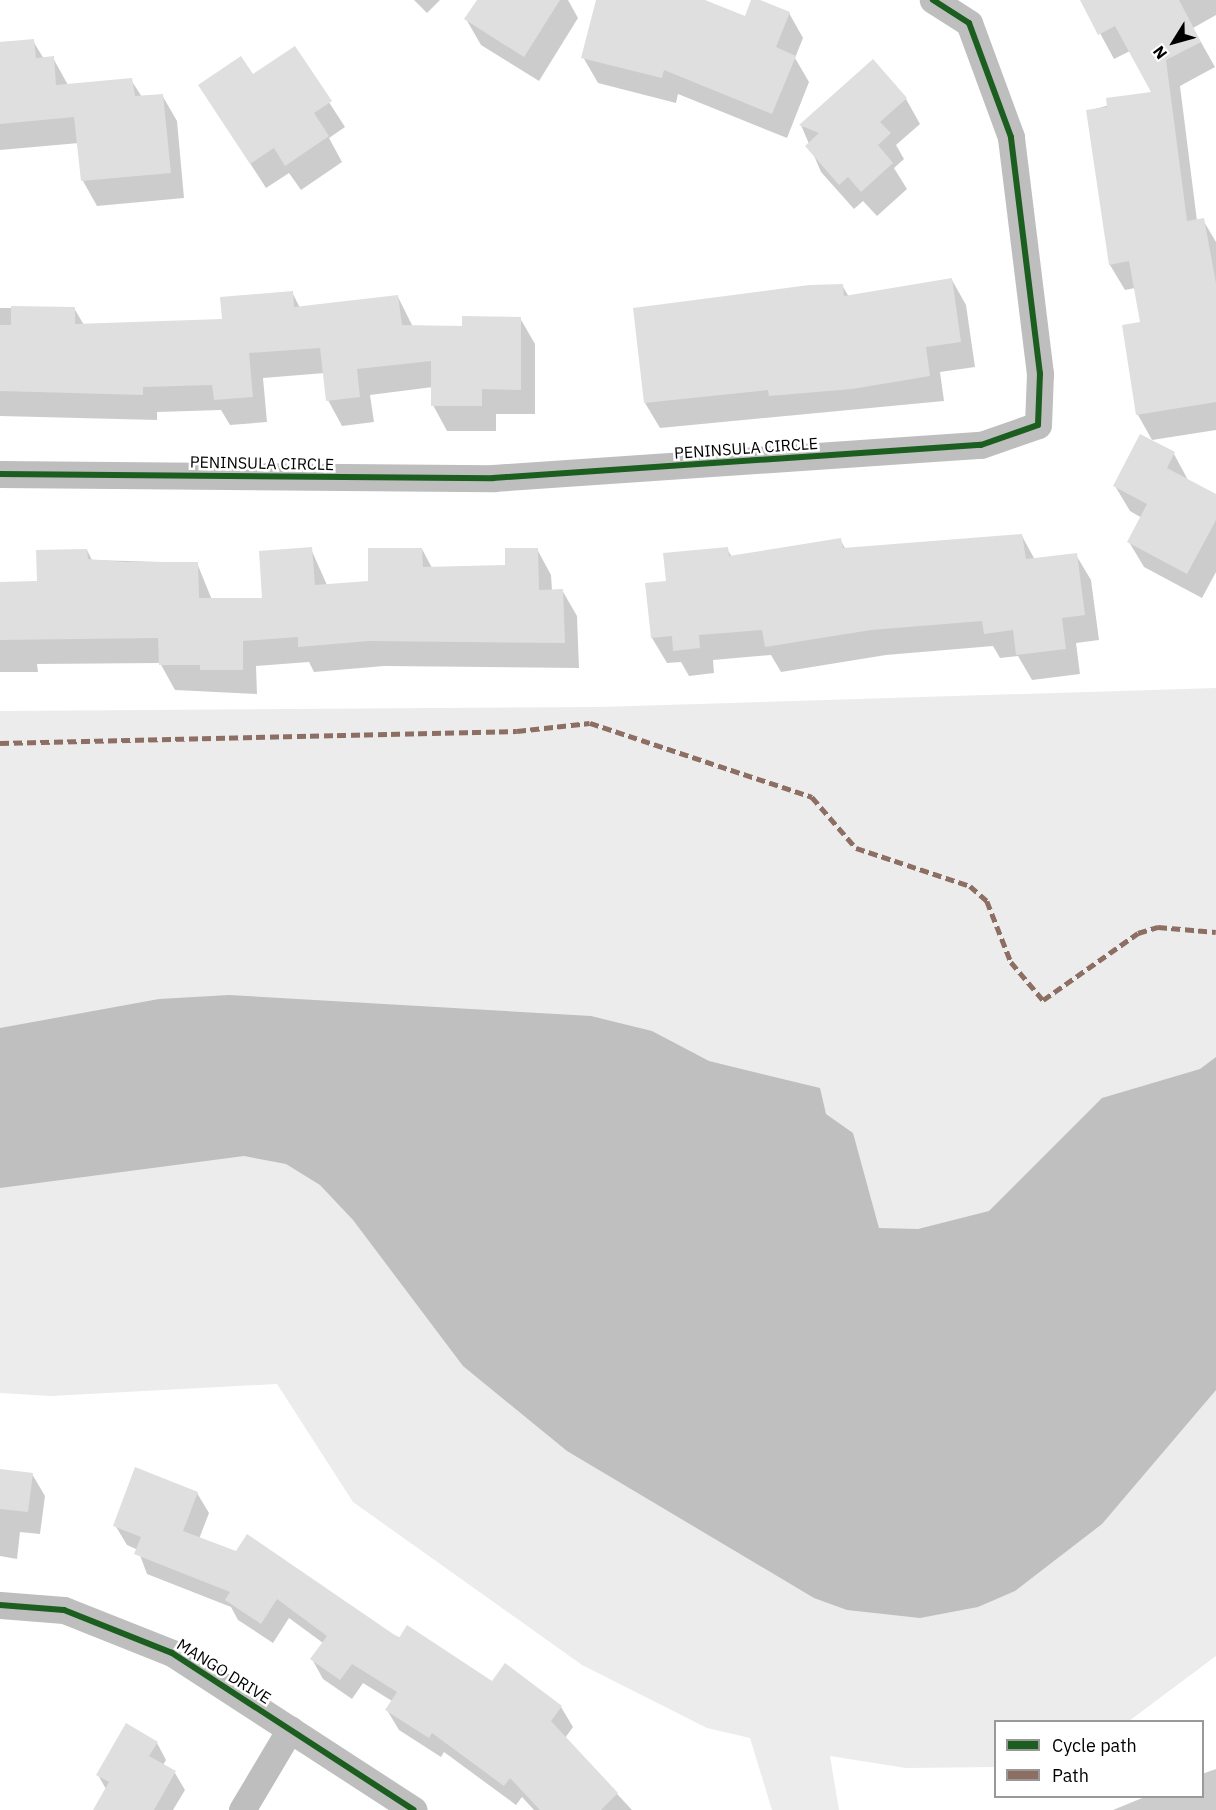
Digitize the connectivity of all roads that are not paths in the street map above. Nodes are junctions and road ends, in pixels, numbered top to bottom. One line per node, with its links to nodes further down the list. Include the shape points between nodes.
1 (933, 0): 2 (street, PENINSULA CIRCLE, via 969,23 1011,137 1040,374 1038,425 981,445 493,478)
2 (0, 474)
3 (0, 1605): 4 (street, MANGO DRIVE, via 64,1610 171,1653)
4 (290, 1730): 5 (street); 6 (street, MANGO DRIVE)
5 (242, 1810)
6 (414, 1810)

